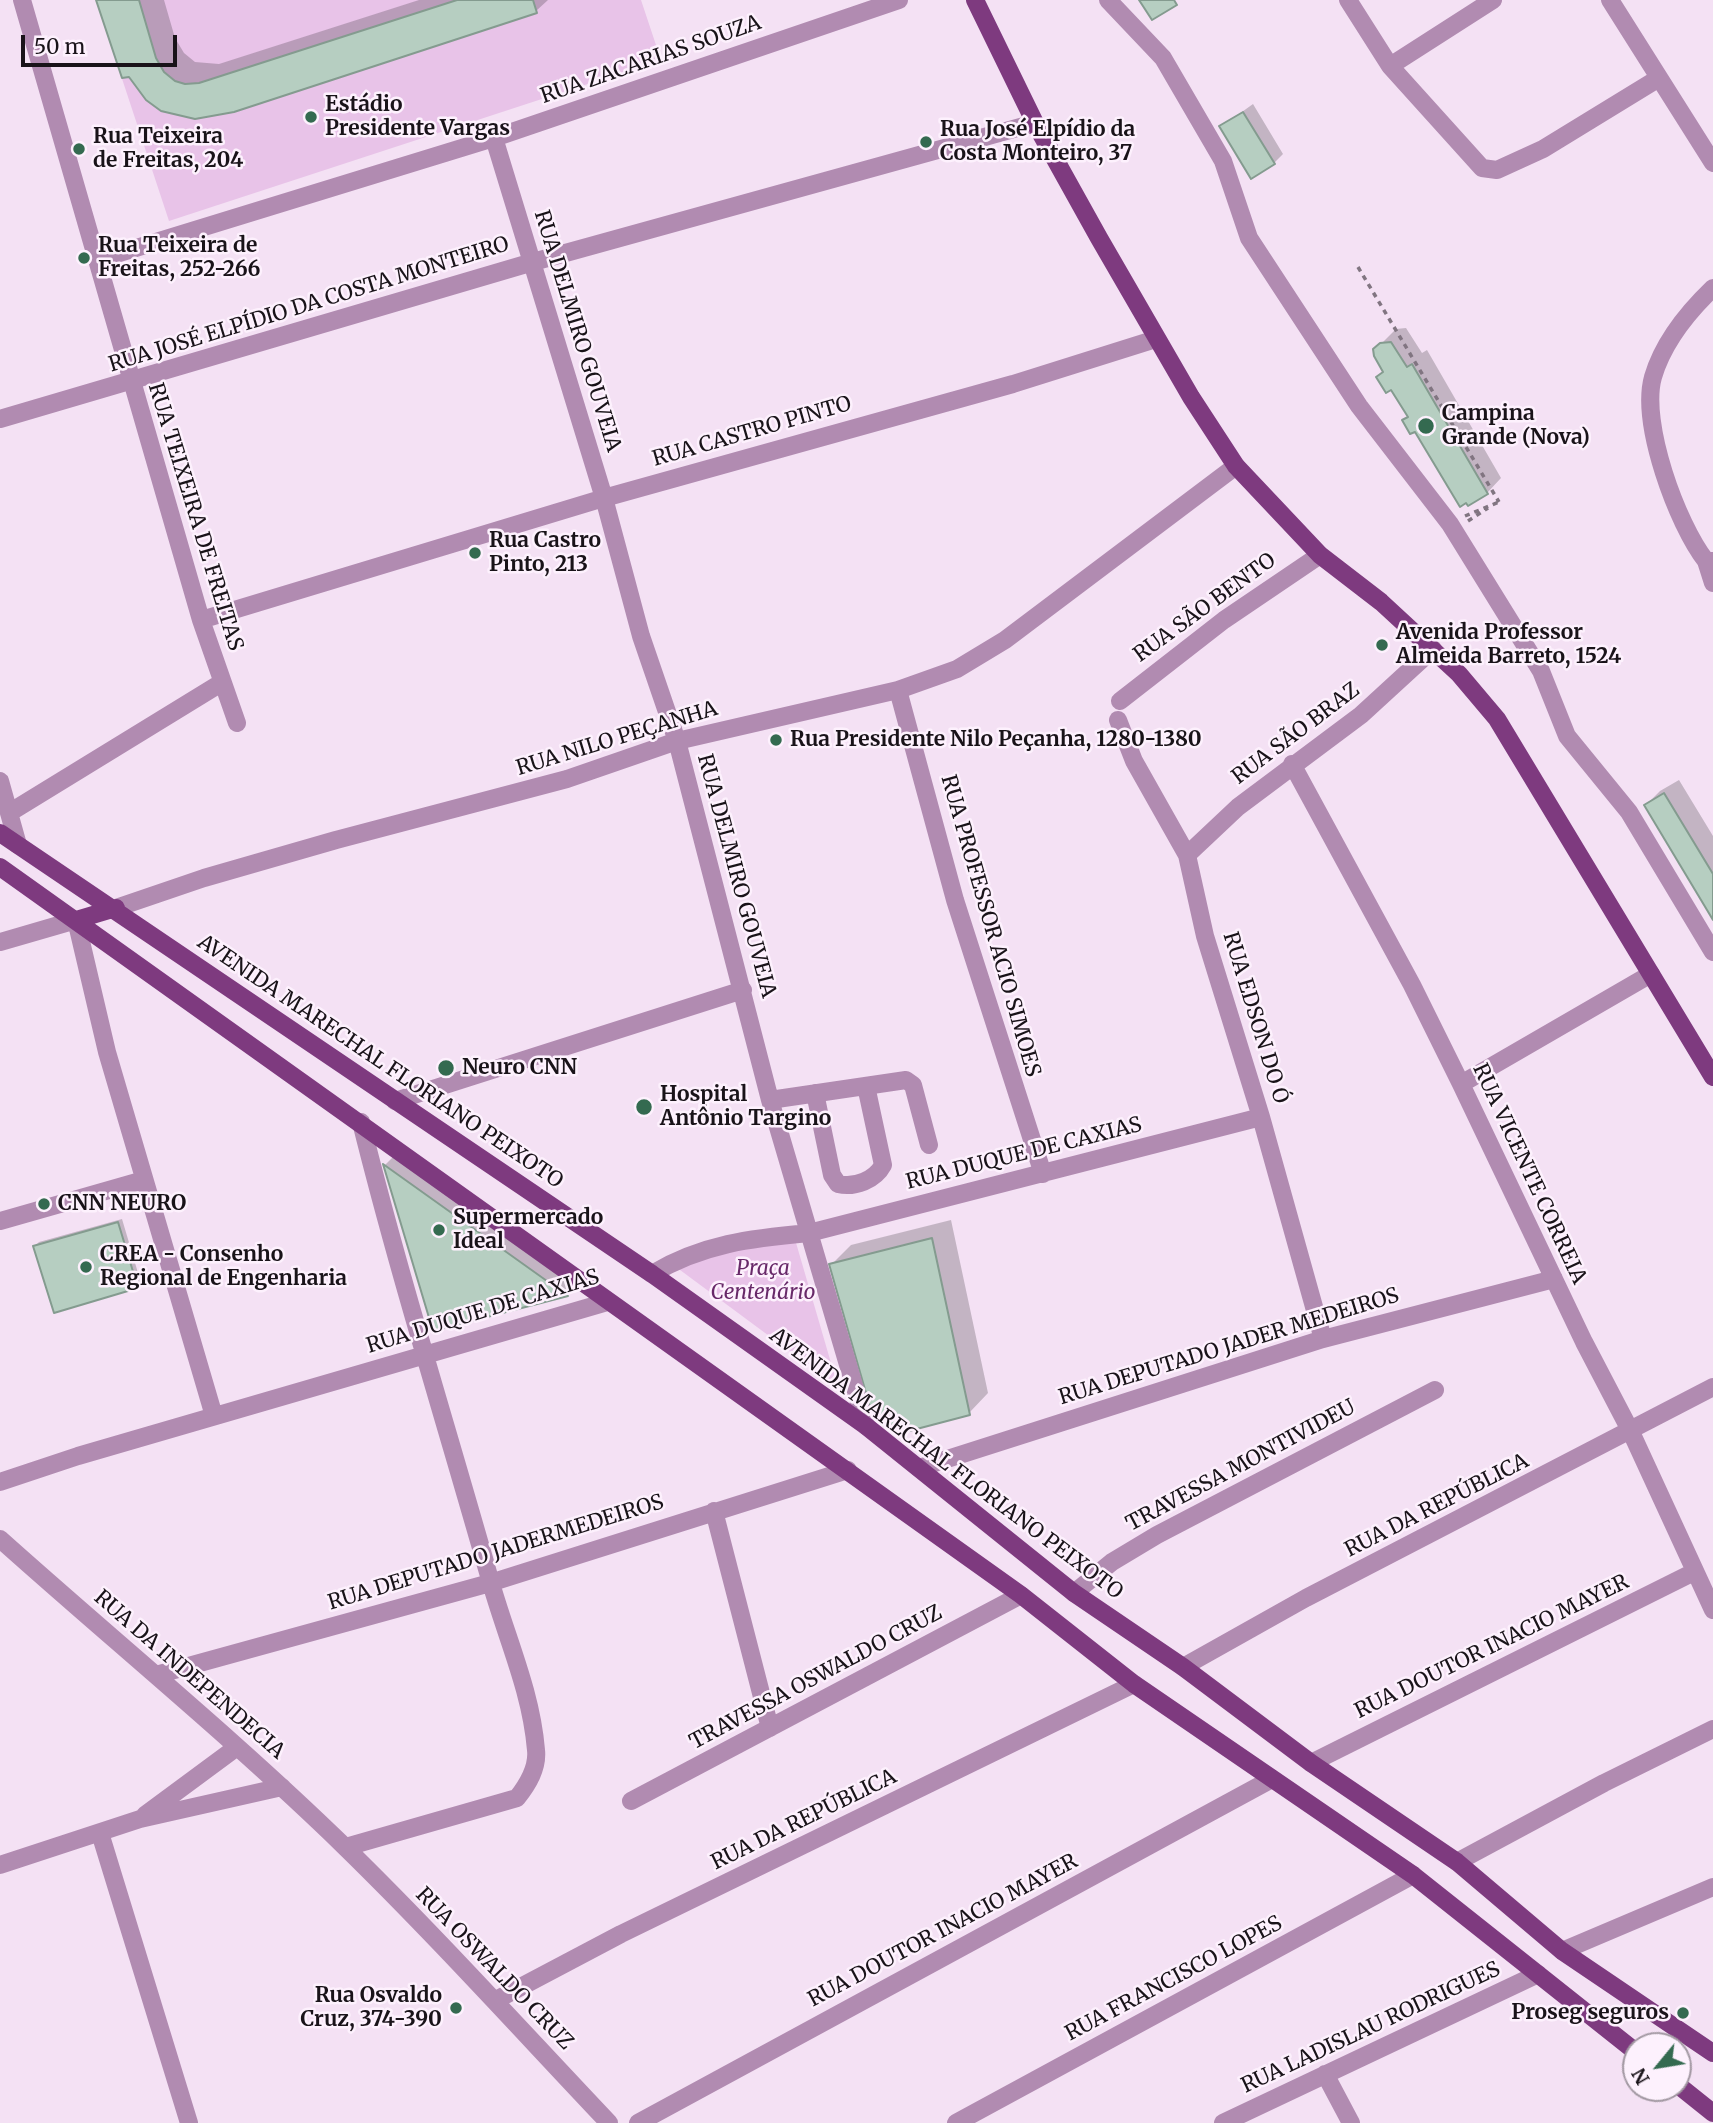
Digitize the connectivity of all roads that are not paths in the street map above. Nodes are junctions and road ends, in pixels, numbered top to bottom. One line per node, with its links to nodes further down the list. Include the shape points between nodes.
1 (22, 0): 13 (street, RUA TEIXEIRA DE FREITAS)
2 (899, 0): 11 (street, RUA ZACARIAS SOUZA)
3 (975, 0): 10 (main road)
4 (1108, 0): 42 (street, via 1163,58 1223,161 1250,238 1359,406 1450,524 1541,671 1567,736 1629,813)
5 (1348, 0): 8 (street)
6 (1493, 0): 8 (street)
7 (1611, 0): 9 (street)
8 (1390, 66): 9 (street, via 1482,168 1497,170 1522,160)
9 (1659, 78): 12 (street)
10 (1035, 123): 14 (street, RUA JOSÉ ELPÍDIO DA COSTA MONTEIRO); 16 (main road)
11 (494, 138): 13 (street, RUA ZACARIAS SOUZA); 14 (street, RUA DELMIRO GOUVEIA)
12 (1713, 163)
13 (97, 260): 17 (street, RUA TEIXEIRA DE FREITAS)
14 (533, 262): 17 (street, RUA JOSÉ ELPÍDIO DA COSTA MONTEIRO); 20 (street, RUA DELMIRO GOUVEIA)
15 (1710, 297): 22 (street, via 1667,343 1653,378 1650,407 1669,484)
16 (1156, 339): 19 (main road); 20 (street, RUA CASTRO PINTO, via 1013,384)
17 (131, 382): 18 (street, RUA JOSÉ ELPÍDIO DA COSTA MONTEIRO); 24 (street, RUA TEIXEIRA DE FREITAS)
18 (0, 419)
19 (1236, 466): 21 (main road); 27 (street, RUA NILO PEÇANHA, via 1005,640 957,669)
20 (604, 498): 24 (street, RUA CASTRO PINTO); 31 (street, RUA DELMIRO GOUVEIA, via 641,636)
21 (1320, 555): 25 (main road); 28 (street, RUA SÃO BENTO, via 1224,620)
22 (1706, 557): 23 (street)
23 (1713, 583)
24 (201, 621): 26 (street, RUA TEIXEIRA DE FREITAS)
25 (1433, 649): 32 (street, RUA SÃO BRAZ, via 1361,715); 43 (main road, via 1497,719)
26 (221, 683): 30 (street, RUA TEIXEIRA DE FREITAS); 34 (street)
27 (898, 690): 31 (street, RUA NILO PEÇANHA); 54 (street, RUA PROFESSOR ACIO SIMOES, via 955,900)
28 (1119, 701)
29 (1118, 720): 37 (street, RUA EDSON DO Ó, via 1134,761)
30 (237, 723)
31 (677, 741): 39 (street, RUA NILO PEÇANHA, via 568,779 336,840); 44 (street, RUA DELMIRO GOUVEIA)
32 (1292, 764): 37 (street, RUA SÃO BRAZ); 46 (street, RUA VICENTE CORREIA)
33 (0, 781): 34 (street)
34 (9, 813): 36 (street)
35 (0, 832): 36 (main road, AVENIDA MARECHAL FLORIANO PEIXOTO)
36 (18, 845): 39 (main road, AVENIDA MARECHAL FLORIANO PEIXOTO)
37 (1187, 855): 51 (street, RUA EDSON DO Ó, via 1205,936)
38 (0, 867): 40 (main road)
39 (116, 908): 40 (main road, RUA NILO PEÇANHA); 50 (main road, AVENIDA MARECHAL FLORIANO PEIXOTO)
40 (76, 920): 41 (street, RUA NILO PEÇANHA); 52 (main road); 55 (street)
41 (0, 942)
42 (1713, 951)
43 (1651, 974): 45 (main road); 46 (street)
44 (743, 990): 49 (street, RUA DELMIRO GOUVEIA); 50 (street)
45 (1713, 1077)
46 (1461, 1084): 59 (street, RUA VICENTE CORREIA)
47 (866, 1086): 48 (street); 48 (street, via 883,1165 874,1178 845,1186 832,1175); 53 (street, via 906,1080 913,1085)
48 (815, 1093): 49 (street)
49 (770, 1100): 57 (street, RUA DELMIRO GOUVEIA)
50 (395, 1101): 58 (main road, AVENIDA MARECHAL FLORIANO PEIXOTO)
51 (1261, 1117): 54 (street, RUA DUQUE DE CAXIAS); 61 (street, RUA EDSON DO Ó)
52 (360, 1122): 60 (main road); 62 (street)
53 (929, 1145)
54 (1043, 1174): 57 (street, RUA DUQUE DE CAXIAS)
55 (144, 1180): 56 (street); 65 (street)
56 (0, 1221)
57 (809, 1233): 58 (street, RUA DUQUE DE CAXIAS, via 744,1238 680,1257); 66 (street, RUA DELMIRO GOUVEIA)
58 (652, 1274): 66 (main road, AVENIDA MARECHAL FLORIANO PEIXOTO)
59 (1554, 1279): 61 (street, RUA DEPUTADO JADER MEDEIROS); 67 (street, RUA VICENTE CORREIA)
60 (607, 1302): 62 (street, RUA DUQUE DE CAXIAS); 69 (main road)
61 (1322, 1339): 68 (street, RUA DEPUTADO JADER MEDEIROS)
62 (423, 1355): 65 (street, RUA DUQUE DE CAXIAS); 74 (street)
63 (1713, 1387): 67 (street, RUA DA REPÚBLICA)
64 (1435, 1390): 75 (street, TRAVESSA MONTIVIDEU, via 1157,1535 1112,1562)
65 (214, 1416): 70 (street, RUA DUQUE DE CAXIAS)
66 (866, 1426): 68 (main road, AVENIDA MARECHAL FLORIANO PEIXOTO)
67 (1631, 1432): 73 (street, RUA VICENTE CORREIA); 78 (street, RUA DA REPÚBLICA, via 1306,1598)
68 (919, 1468): 75 (main road, AVENIDA MARECHAL FLORIANO PEIXOTO)
69 (848, 1470): 71 (street, RUA DEPUTADO JADERMEDEIROS); 76 (main road)
70 (0, 1482)
71 (715, 1511): 74 (street, RUA DEPUTADO JADERMEDEIROS); 81 (street)
72 (0, 1539): 79 (street, RUA DA INDEPENDECIA)
73 (1694, 1572): 77 (street, RUA VICENTE CORREIA); 84 (street, RUA DOUTOR INACIO MAYER)
74 (490, 1583): 79 (street, RUA DEPUTADO JADERMEDEIROS); 90 (street, via 530,1703 537,1754 530,1782 517,1798)
75 (1074, 1593): 78 (main road, AVENIDA MARECHAL FLORIANO PEIXOTO)
76 (1021, 1595): 80 (main road); 81 (street, TRAVESSA OSWALDO CRUZ)
77 (1713, 1610)
78 (1183, 1667): 84 (main road, AVENIDA MARECHAL FLORIANO PEIXOTO)
79 (156, 1675): 83 (street, RUA DA INDEPENDECIA)
80 (1134, 1684): 85 (main road); 97 (street, RUA DA REPÚBLICA, via 621,1934)
81 (770, 1728): 87 (street, TRAVESSA OSWALDO CRUZ)
82 (1713, 1729): 91 (street)
83 (237, 1747): 86 (street, RUA DA INDEPENDECIA); 88 (street)
84 (1311, 1763): 91 (main road, AVENIDA MARECHAL FLORIANO PEIXOTO)
85 (1270, 1780): 93 (main road); 105 (street, RUA DOUTOR INACIO MAYER)
86 (282, 1787): 88 (street); 90 (street, RUA DA INDEPENDECIA)
87 (631, 1801)
88 (140, 1819): 89 (street)
89 (100, 1833): 92 (street); 103 (street)
90 (346, 1847): 97 (street, RUA OSWALDO CRUZ)
91 (1457, 1862): 95 (main road, AVENIDA MARECHAL FLORIANO PEIXOTO)
92 (0, 1865)
93 (1413, 1875): 96 (main road); 106 (street, RUA FRANCISCO LOPES)
94 (1713, 1887): 95 (street)
95 (1562, 1951): 99 (main road, AVENIDA MARECHAL FLORIANO PEIXOTO)
96 (1538, 1973): 98 (main road); 100 (street, RUA LADISLAU RODRIGUES)
97 (496, 2000): 104 (street, RUA OSWALDO CRUZ)
98 (1622, 2041)
99 (1713, 2053)
100 (1325, 2074): 107 (street, RUA LADISLAU RODRIGUES); 108 (street)
101 (1692, 2096): 102 (main road)
102 (1713, 2113)
103 (189, 2123)
104 (609, 2123)
105 (638, 2123)
106 (957, 2123)
107 (1223, 2123)
108 (1351, 2123)

